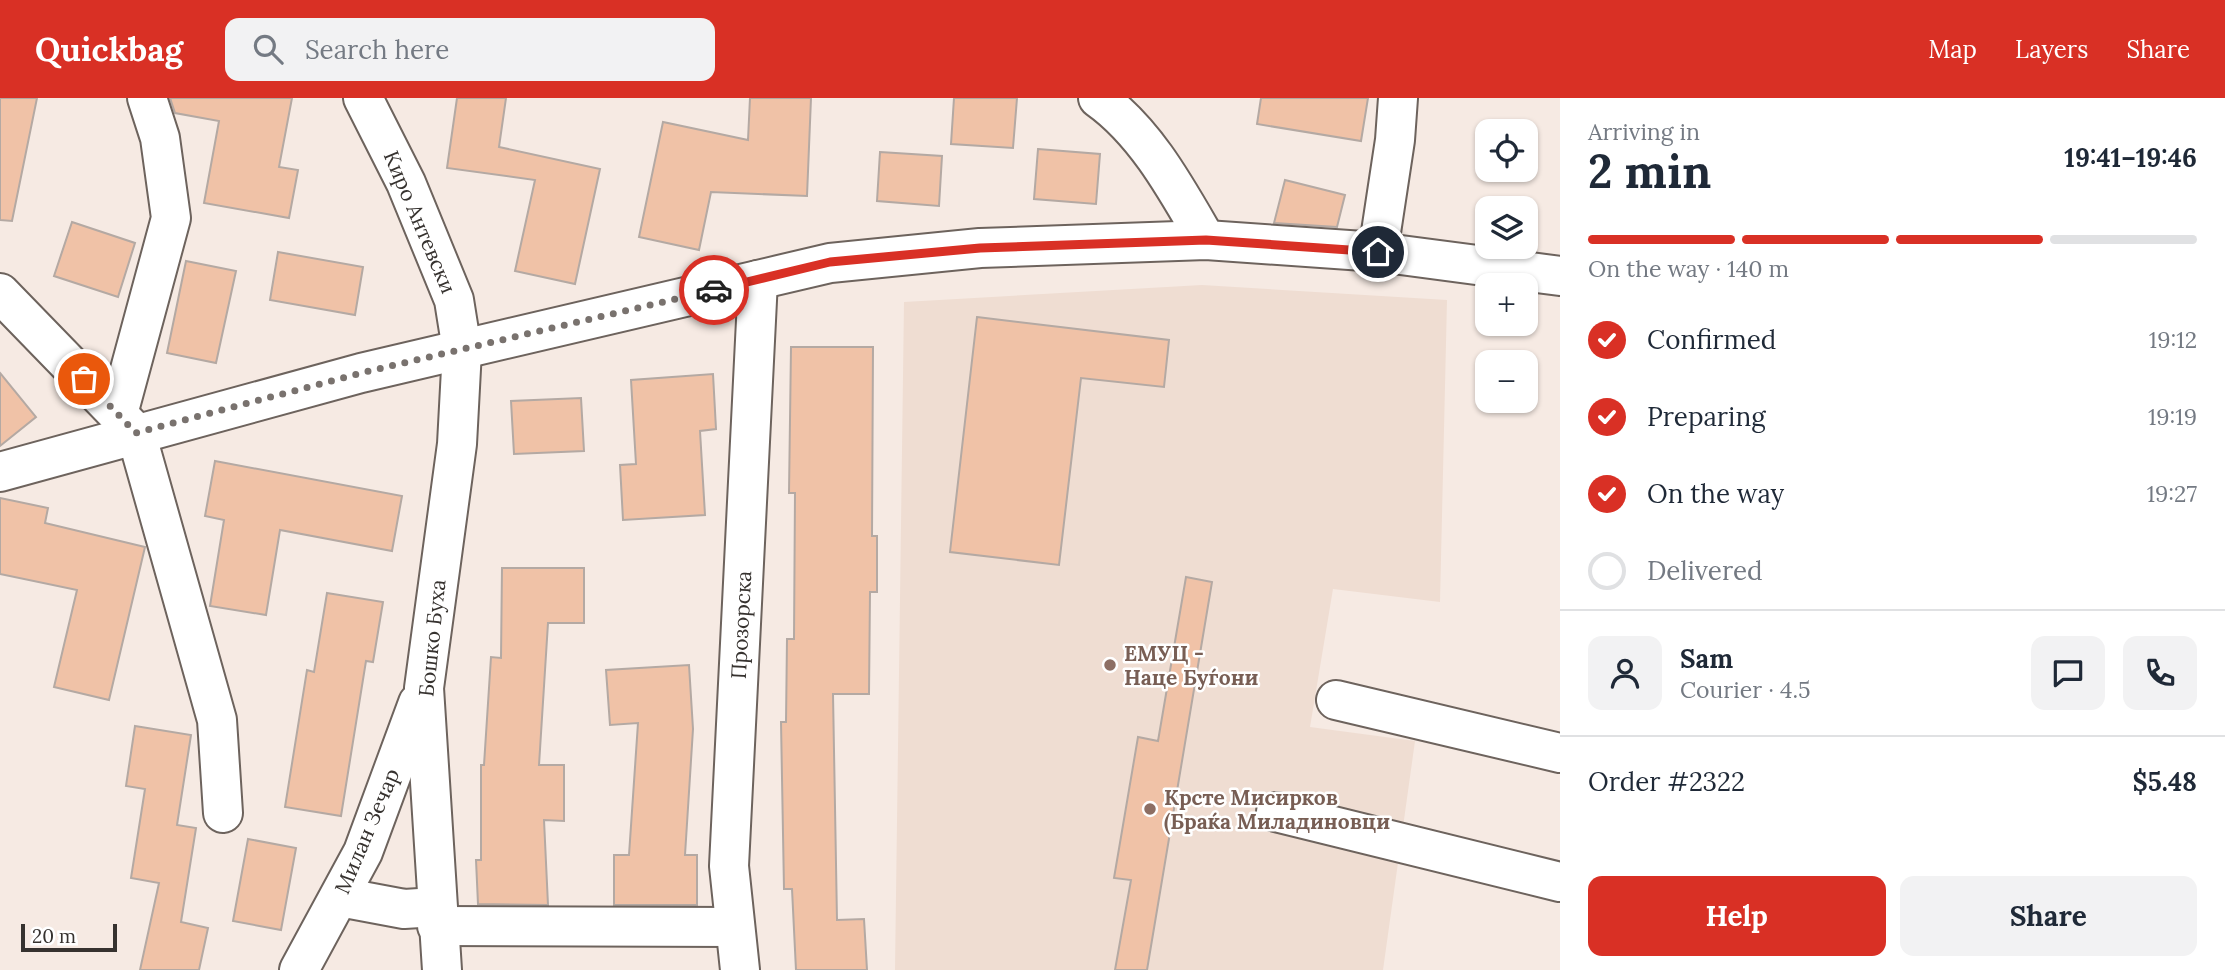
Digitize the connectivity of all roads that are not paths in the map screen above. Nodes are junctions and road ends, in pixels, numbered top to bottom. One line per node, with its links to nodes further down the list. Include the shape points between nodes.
1 (147, 98): 11 (street, via 160,138 171,218)
2 (363, 98): 10 (street, Киро Антевски, via 406,183 454,300)
3 (1098, 98): 5 (street, via 1168,173)
4 (1398, 98): 6 (street)
5 (1206, 240): 6 (street); 8 (street, via 980,248 830,262)
6 (1378, 252): 7 (street)
7 (1560, 276)
8 (758, 280): 10 (street); 21 (street, Прозорска, via 729,866)
9 (0, 293): 11 (street)
10 (462, 350): 11 (street); 13 (street, Бошко Буха, via 457,444)
11 (127, 423): 12 (street); 17 (street, via 217,720)
12 (0, 472)
13 (424, 688): 19 (street, Милан Зечар, via 363,852); 20 (street, Бошко Буха)
14 (1336, 700): 15 (street)
15 (1560, 753)
16 (1276, 812): 18 (street)
17 (223, 813)
18 (1560, 882)
19 (340, 897): 20 (street); 22 (street, Милан Зечар)
20 (436, 916): 21 (street); 23 (street, Бошко Буха)
21 (735, 927): 24 (street, Прозорска)
22 (299, 970)
23 (442, 970)
24 (740, 970)

